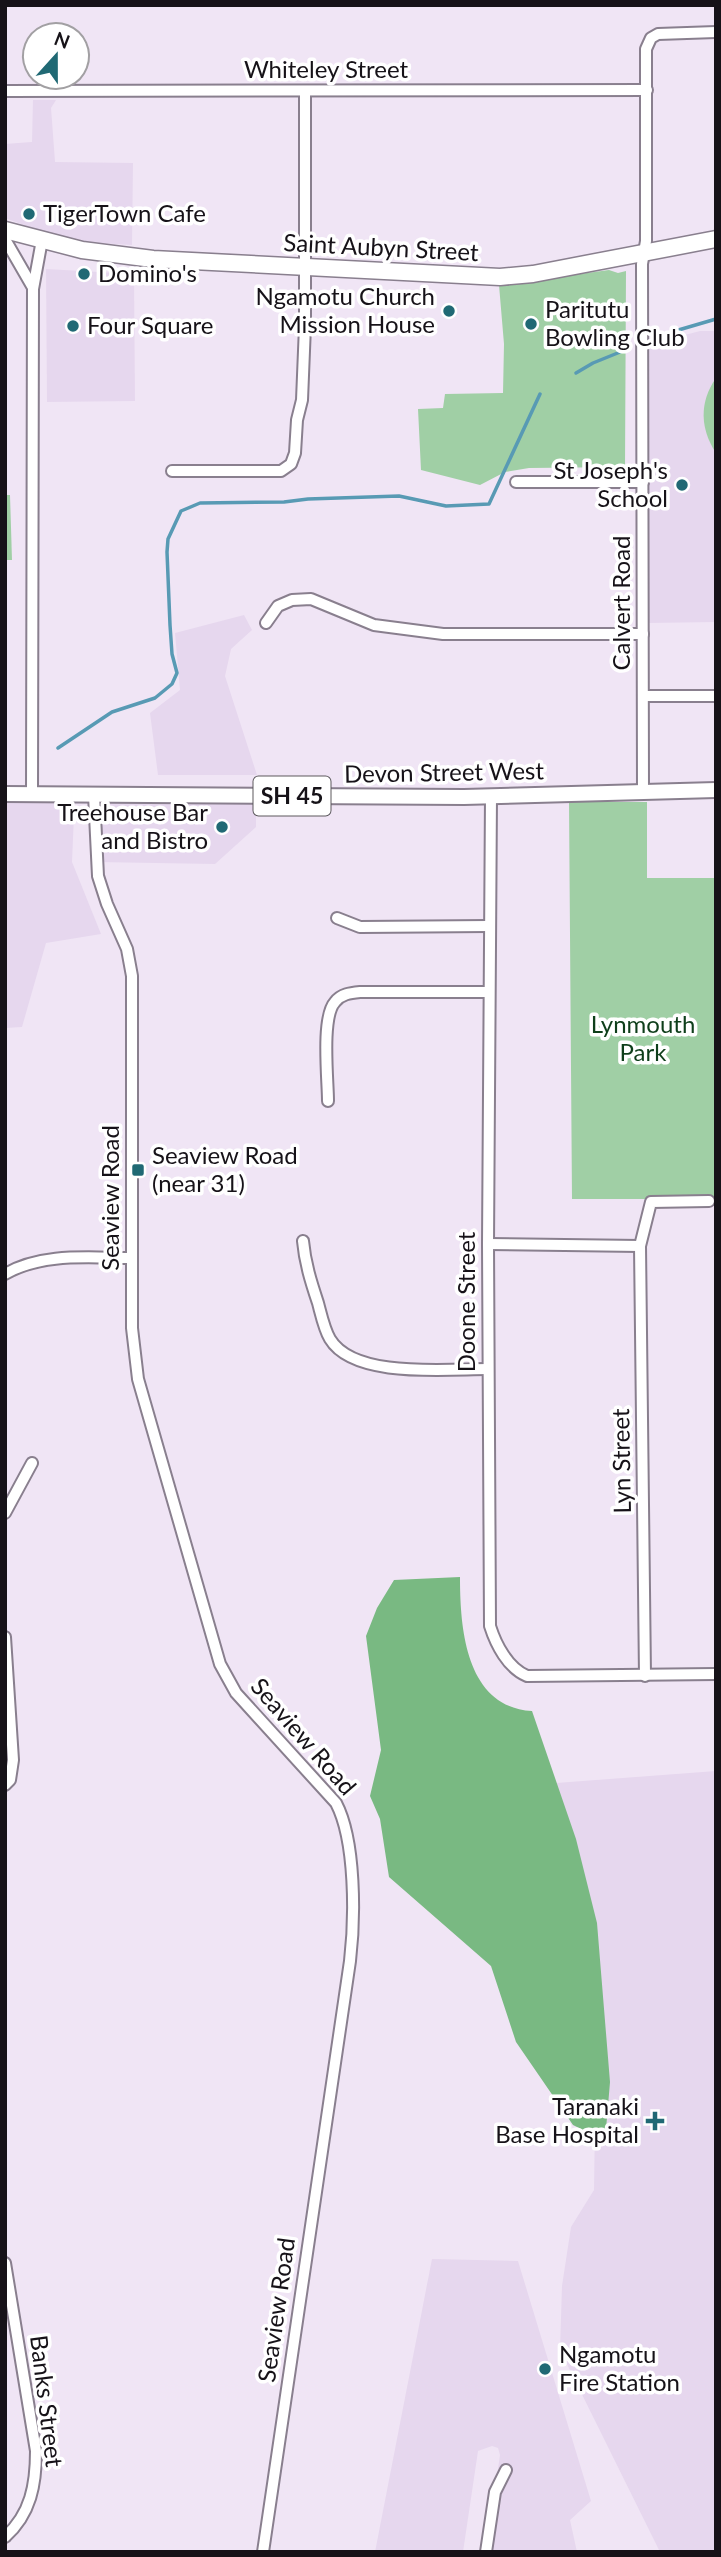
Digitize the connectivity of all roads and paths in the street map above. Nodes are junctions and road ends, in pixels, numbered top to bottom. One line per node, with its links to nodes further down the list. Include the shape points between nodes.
1 (716, 32): 2 (street, Calvert Road, via 668,32 651,38 646,49)
2 (646, 90): 4 (street, Whiteley Street); 8 (street, Calvert Road)
3 (5, 91): 4 (street, Whiteley Street)
4 (305, 91): 11 (street)
5 (7, 236): 7 (highway, Saint Aubyn Street); 10 (street)
6 (716, 239): 8 (highway, Saint Aubyn Street)
7 (40, 247): 10 (street, via 32,258); 11 (highway, Saint Aubyn Street, via 153,260); 12 (street)
8 (644, 253): 11 (highway, Saint Aubyn Street, via 500,277); 15 (street, Calvert Road)
9 (5, 257): 10 (street)
10 (18, 260): 12 (street)
11 (305, 267): 13 (street, via 302,400 291,464 272,472)
12 (33, 289): 23 (street)
13 (172, 471)
14 (516, 482): 15 (street)
15 (643, 482): 17 (street, Calvert Road)
16 (266, 623): 17 (street, via 278,606 311,599 374,625 443,634)
17 (643, 634): 18 (street, Calvert Road)
18 (643, 695): 19 (street); 21 (street, Calvert Road)
19 (716, 696)
20 (716, 790): 21 (main road, Devon Street West / SH 45)
21 (643, 791): 25 (main road, Devon Street West / SH 45)
22 (5, 794): 23 (main road, Devon Street West / SH 45)
23 (32, 794): 24 (main road, Devon Street West / SH 45)
24 (94, 795): 25 (main road, Devon Street West / SH 45); 34 (street, Seaview Road, via 98,876 131,961)
25 (491, 796): 27 (street, Doone Street)
26 (337, 918): 27 (street, via 360,927)
27 (489, 926): 28 (street, Doone Street)
28 (489, 992): 29 (street, via 360,992 340,997 327,1020); 32 (street, Doone Street)
29 (328, 1101)
30 (709, 1201): 33 (street, Lyn Street, via 651,1202)
31 (303, 1241): 36 (street, via 305,1263 330,1340 346,1354 388,1368)
32 (488, 1244): 33 (street); 36 (street, Doone Street)
33 (640, 1246): 41 (street, Lyn Street)
34 (132, 1258): 35 (street, via 47,1258); 46 (street, Seaview Road, via 138,1379 220,1664 244,1703 336,1802 345,1820 354,1901 350,1961)
35 (5, 1274)
36 (488, 1369): 41 (street, Doone Street, via 489,1617 497,1643 514,1667 527,1676)
37 (32, 1463): 38 (street)
38 (5, 1513)
39 (5, 1637): 42 (street, via 13,1760)
40 (716, 1674): 41 (street, Doone Street)
41 (645, 1676)
42 (5, 1785)
43 (5, 2263): 45 (street, Banks Street, via 36,2471 24,2515)
44 (506, 2470): 47 (street, via 495,2492)
45 (5, 2537)
46 (262, 2552)
47 (486, 2552)

